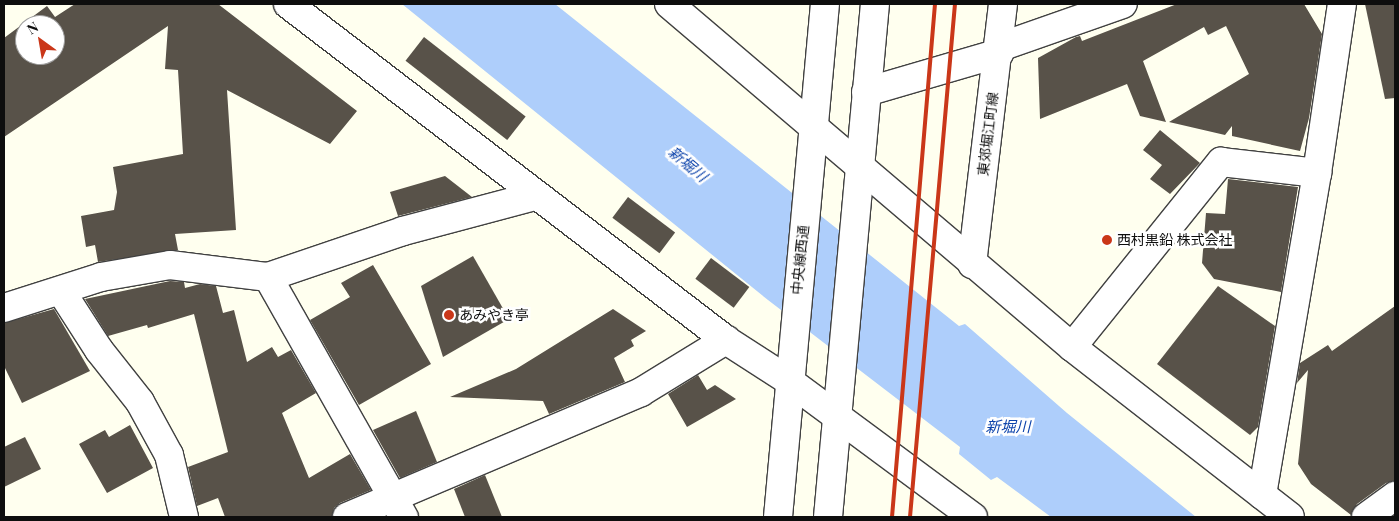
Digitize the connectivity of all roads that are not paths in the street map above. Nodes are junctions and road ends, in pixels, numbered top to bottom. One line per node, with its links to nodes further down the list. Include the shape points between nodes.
1 (288, 4): 13 (street)
2 (669, 4): 10 (street)
3 (824, 4): 10 (street, 中央線西通)
4 (874, 4): 9 (street)
5 (1003, 4): 8 (street, 東郊堀江町線)
6 (1122, 4): 8 (street)
7 (1342, 4): 12 (street)
8 (999, 50): 9 (street); 14 (street, 東郊堀江町線)
9 (866, 92): 11 (street)
10 (813, 124): 11 (street); 20 (street, 中央線西通)
11 (859, 165): 14 (street); 21 (street)
12 (1317, 174): 19 (street, via 1221,162); 22 (street)
13 (535, 196): 15 (street, via 403,231); 18 (street)
14 (972, 264): 19 (street)
15 (268, 277): 16 (street, via 170,265 101,277); 24 (street)
16 (61, 291): 17 (street); 26 (street, via 99,350 140,402 169,455)
17 (4, 308)
18 (726, 340): 20 (street); 24 (street, via 641,392)
19 (1072, 347): 22 (street)
20 (788, 380): 21 (street); 28 (street, 中央線西通)
21 (836, 414): 25 (street); 29 (street)
22 (1262, 495): 30 (street)
23 (1395, 496): 31 (street)
24 (399, 507): 27 (street)
25 (964, 514)
26 (184, 517)
27 (347, 517)
28 (778, 517)
29 (828, 517)
30 (1290, 517)
31 (1366, 517)

